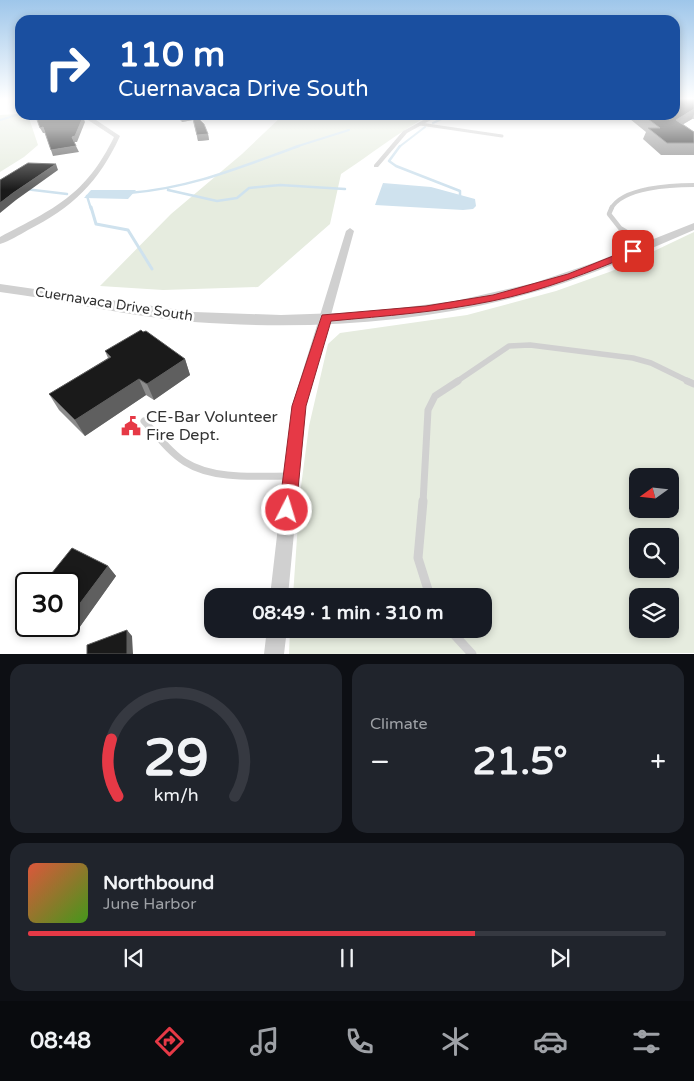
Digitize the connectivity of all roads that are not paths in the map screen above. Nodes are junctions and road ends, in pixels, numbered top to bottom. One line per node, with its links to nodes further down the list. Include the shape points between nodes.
1 (105, 129): 9 (street, via 117,136 109,155 78,194 61,208)
2 (412, 129): 5 (street)
3 (451, 129): 4 (lane)
4 (502, 136)
5 (376, 166)
6 (694, 185): 10 (lane, via 640,191 613,205 609,214 615,223)
7 (694, 226): 10 (street, Cuernavaca Drive South)
8 (350, 231): 12 (street)
9 (0, 241)
10 (648, 245): 12 (street, Cuernavaca Drive South, via 572,276 494,298 426,309)
11 (0, 288): 12 (street, Cuernavaca Drive South, via 193,317)
12 (326, 318): 15 (street, via 299,406)
13 (694, 384): 17 (lane, via 633,358 530,345 509,346 435,396 428,410 418,558)
14 (144, 421): 15 (lane, via 186,463 242,476)
15 (290, 476): 16 (street)
16 (281, 588)
17 (427, 588)
18 (275, 638): 20 (street)
19 (457, 638): 21 (lane)
20 (274, 654)
21 (472, 654)

